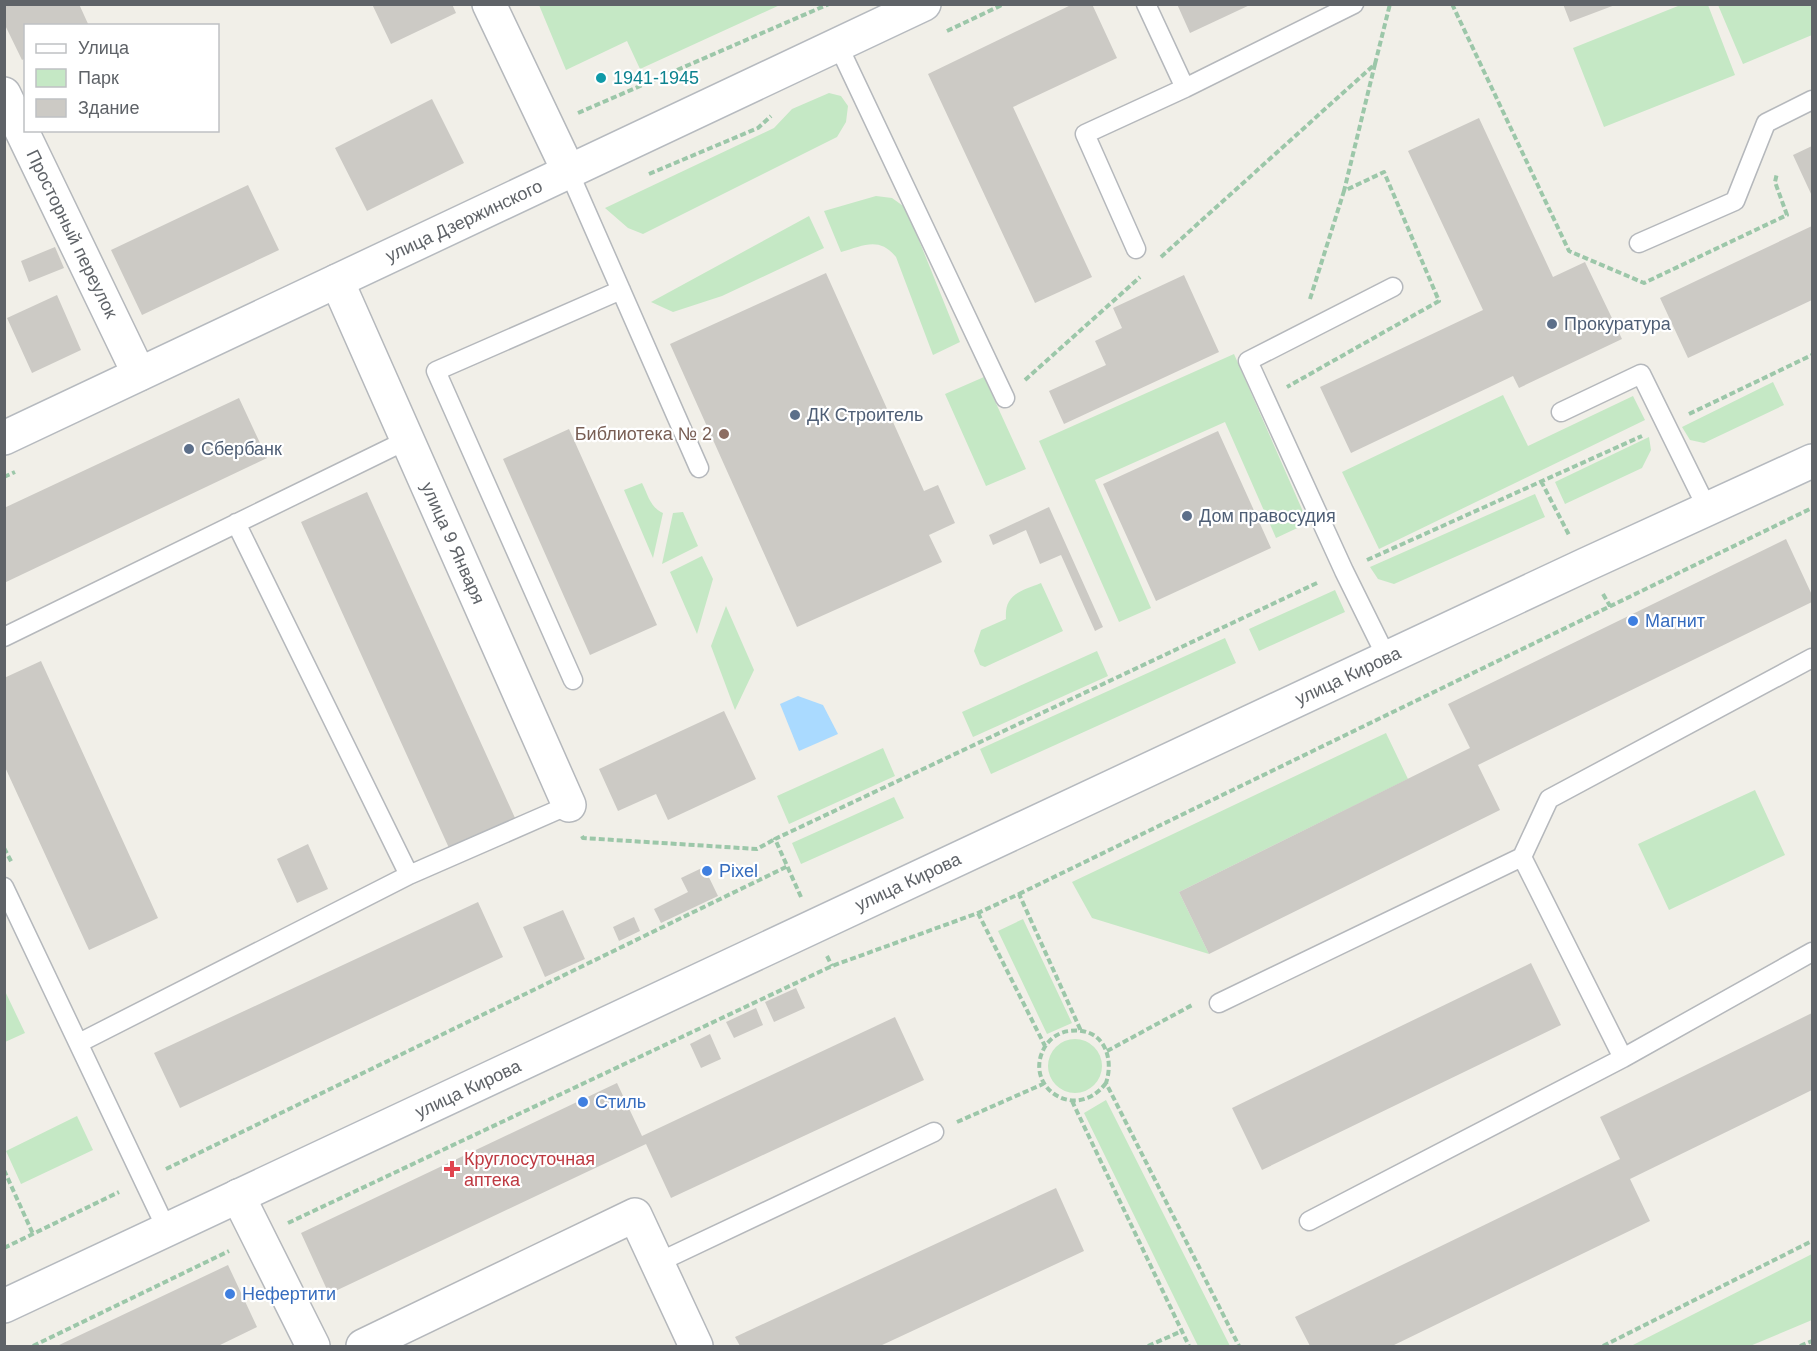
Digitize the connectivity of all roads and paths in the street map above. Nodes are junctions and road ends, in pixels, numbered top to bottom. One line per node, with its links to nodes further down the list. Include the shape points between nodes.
1 (489, 4): 13 (main road)
2 (924, 4): 7 (main road, улица Дзержинского)
3 (1146, 4): 9 (lane)
4 (1354, 4): 9 (lane)
5 (1390, 4): 8 (path)
6 (1452, 4): 12 (path, via 1569,251 1644,283 1787,215 1775,182)
7 (838, 45): 13 (main road, улица Дзержинского); 25 (lane)
8 (1376, 64): 14 (path); 18 (path)
9 (1185, 88): 16 (lane, via 1085,134)
10 (4, 94): 24 (main road, Просторный переулок)
11 (1812, 100): 15 (lane, via 1766,123 1735,201)
12 (1778, 171)
13 (569, 172): 20 (main road, улица Дзержинского); 22 (lane)
14 (1344, 191): 17 (path); 26 (path, via 1384,172 1438,301 1287,387)
15 (1639, 243)
16 (1136, 249)
17 (1322, 261)
18 (1155, 263)
19 (1146, 271): 25 (path)
20 (337, 281): 24 (main road, улица Дзержинского); 30 (main road, улица 9 Января)
21 (1393, 287): 36 (lane, via 1248,362)
22 (621, 290): 32 (lane); 40 (lane, via 436,371)
23 (1812, 356): 28 (path)
24 (139, 374): 29 (main road, улица Дзержинского)
25 (1005, 398)
26 (1292, 398)
27 (1561, 412): 28 (lane, via 1641,374)
28 (1665, 425): 33 (lane); 36 (path)
29 (4, 438)
30 (407, 440): 35 (lane); 41 (main road, улица 9 Января)
31 (1812, 461): 33 (main road, улица Кирова)
32 (699, 468)
33 (1707, 508): 38 (main road, улица Кирова)
34 (1812, 508): 46 (path)
35 (236, 523): 37 (lane); 44 (lane)
36 (1344, 571): 38 (lane); 42 (path)
37 (4, 637)
38 (1387, 658): 61 (main road, улица Кирова)
39 (1812, 658): 43 (lane, via 1549,799)
40 (573, 680)
41 (569, 805): 42 (path, via 583,838 757,849); 44 (lane)
42 (775, 839): 60 (path, via 788,866)
43 (1522, 857): 49 (lane); 54 (lane)
44 (409, 875): 51 (lane)
45 (4, 887): 51 (lane)
46 (1018, 894): 47 (path); 50 (path)
47 (978, 913): 52 (path); 65 (path, via 832,966)
48 (1812, 952): 54 (lane)
49 (1219, 1003): 53 (path, via 1215,993)
50 (1082, 1031): 52 (path, via 1057,1035); 53 (path, via 1097,1038)
51 (79, 1043): 60 (lane)
52 (1045, 1047): 55 (path, via 1040,1066)
53 (1107, 1051): 56 (path, via 1110,1062)
54 (1623, 1058): 62 (lane)
55 (1044, 1083): 57 (path, via 1053,1094); 58 (path)
56 (1106, 1083): 57 (path, via 1091,1097); 78 (path)
57 (1072, 1101): 70 (path)
58 (934, 1132): 68 (lane)
59 (4, 1170): 64 (path)
60 (143, 1180): 63 (lane); 64 (path)
61 (238, 1196): 63 (main road, улица Кирова); 65 (main road)
62 (1308, 1221)
63 (167, 1230): 69 (main road, улица Кирова)
64 (33, 1234): 67 (path)
65 (258, 1238): 72 (path); 73 (main road)
66 (1812, 1240): 79 (path)
67 (4, 1248)
68 (657, 1263): 74 (main road, via 635,1215); 75 (main road)
69 (4, 1306)
70 (1182, 1331): 76 (path); 77 (path)
71 (1812, 1341): 80 (path)
72 (33, 1347)
73 (314, 1347)
74 (363, 1347)
75 (696, 1347)
76 (1148, 1347)
77 (1189, 1347)
78 (1239, 1347)
79 (1604, 1347)
80 (1800, 1347)

